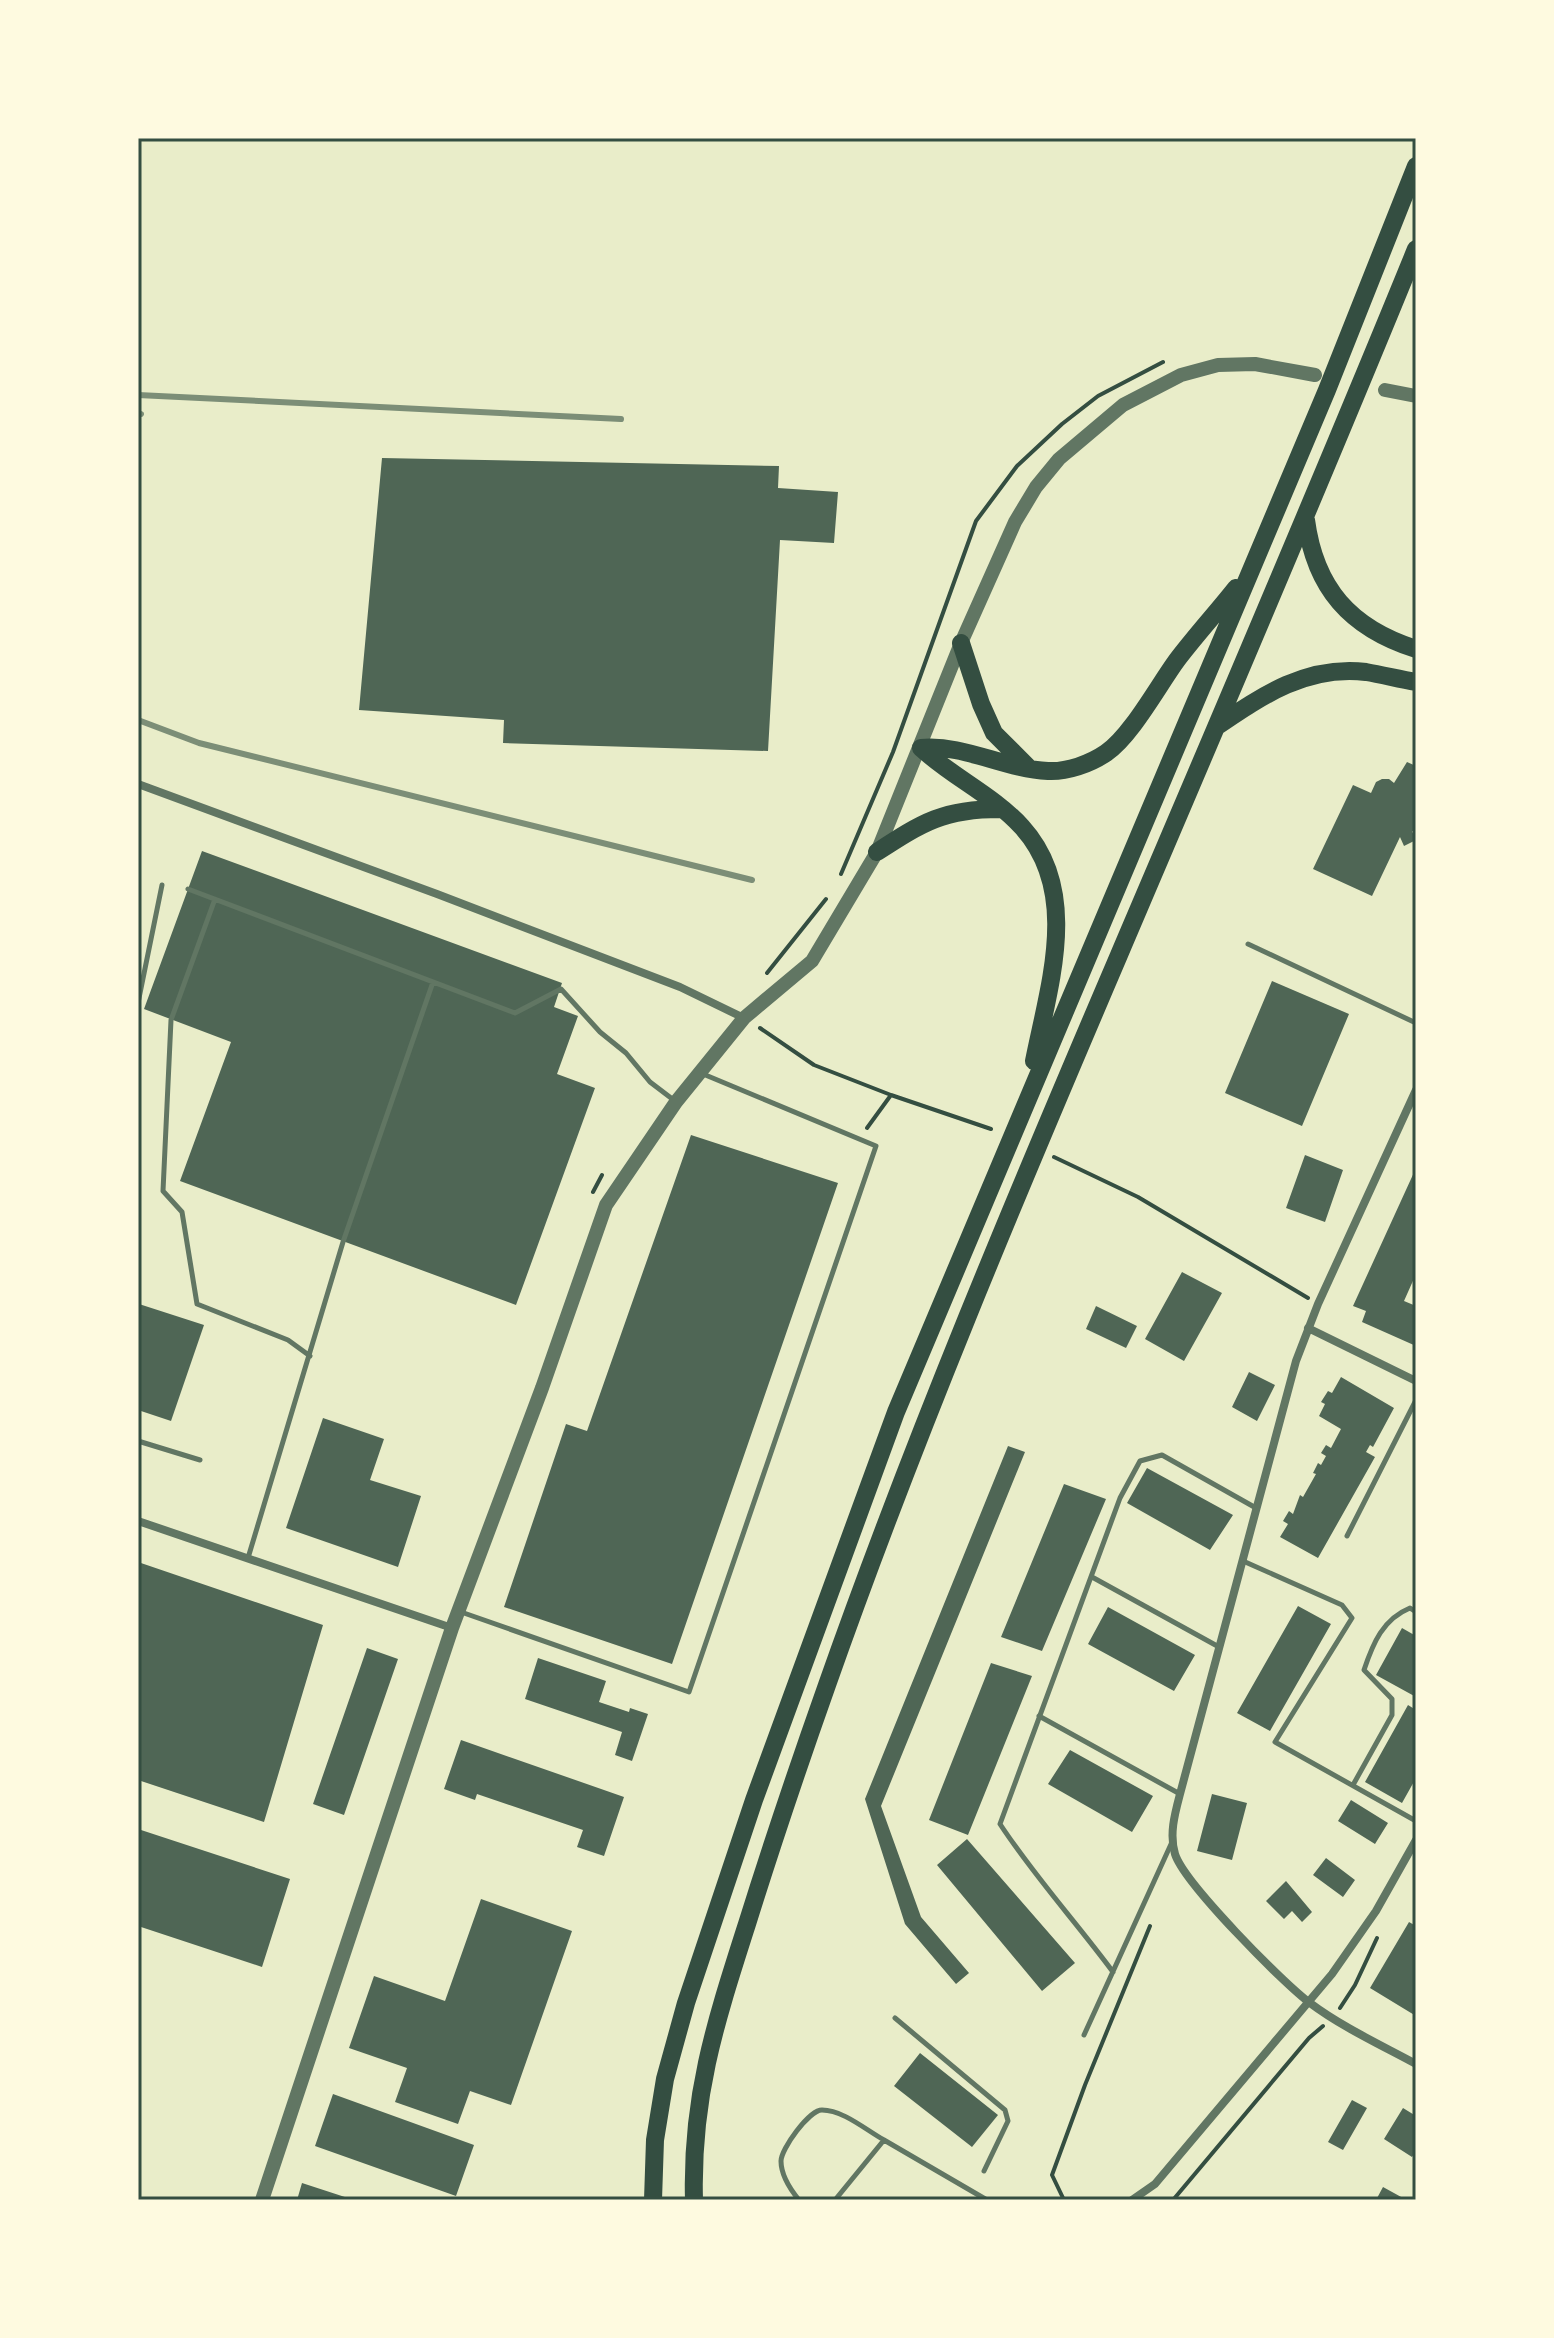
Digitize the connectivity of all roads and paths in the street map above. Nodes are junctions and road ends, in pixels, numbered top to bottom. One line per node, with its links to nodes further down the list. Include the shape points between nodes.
1 (1416, 166): 8 (highway)
2 (1416, 249): 7 (highway)
3 (1166, 361): 19 (path, via 1098,396 1062,424 1017,466 976,521 893,752)
4 (1315, 375): 9 (street, via 1255,364 1218,365 1181,375 1113,413 1059,459 1036,487)
5 (1385, 390): 6 (street)
6 (1416, 396)
7 (1306, 519): 10 (highway, via 1310,550 1335,597 1375,631); 12 (highway)
8 (1251, 571): 14 (highway, via 1112,747 1075,768); 31 (highway)
9 (961, 643): 13 (street); 14 (highway, via 994,733)
10 (1416, 649)
11 (1416, 682): 12 (highway, via 1365,672 1305,676)
12 (1216, 727): 75 (highway, via 923,1426 828,1681 716,2021 696,2113)
13 (921, 748): 14 (highway, via 950,749); 16 (highway); 17 (street)
14 (1029, 768)
15 (138, 784): 27 (street, via 680,987)
16 (1000, 809): 17 (highway, via 946,813); 31 (highway, via 1037,846 1049,869 1058,915)
17 (877, 852): 27 (street, via 812,961)
18 (162, 885): 26 (lane)
19 (837, 885)
20 (188, 889): 22 (lane)
21 (827, 898): 24 (path)
22 (215, 899): 25 (lane); 41 (lane, via 171,1020 163,1191 182,1212 197,1304 288,1340)
23 (1248, 944): 28 (lane)
24 (762, 979)
25 (433, 982): 33 (lane, via 515,1013 561,989); 41 (lane, via 343,1242)
26 (138, 1003)
27 (744, 1018): 29 (street); 30 (path, via 814,1065)
28 (1416, 1023)
29 (699, 1072): 33 (street); 35 (lane)
30 (891, 1095): 34 (path); 35 (path)
31 (1027, 1097): 74 (highway, via 896,1412 739,1844 665,2079)
32 (1415, 1097): 39 (street)
33 (676, 1102): 52 (street, via 606,1205)
34 (991, 1129)
35 (858, 1140): 52 (lane, via 876,1146 689,1692)
36 (1052, 1156): 39 (path, via 1138,1197)
37 (604, 1173): 38 (path)
38 (590, 1199)
39 (1318, 1304): 40 (street)
40 (1308, 1328): 42 (street); 46 (street)
41 (310, 1356): 49 (lane)
42 (1416, 1381)
43 (1416, 1400): 48 (lane)
44 (138, 1441): 45 (lane)
45 (200, 1460)
46 (1257, 1508): 50 (street); 51 (lane, via 1162,1455 1140,1461 1120,1498)
47 (138, 1521): 49 (street)
48 (1347, 1536)
49 (248, 1558): 54 (street)
50 (1243, 1561): 55 (street); 57 (lane, via 1342,1605 1352,1618 1275,1742)
51 (1092, 1577): 55 (lane); 56 (lane)
52 (460, 1612): 54 (street)
53 (1416, 1612): 57 (lane, via 1410,1608 1395,1614 1370,1652 1364,1670 1392,1699 1392,1715)
54 (452, 1628): 73 (street)
55 (1219, 1647): 58 (street)
56 (1039, 1716): 58 (lane); 64 (lane, via 1000,1824)
57 (1353, 1785): 59 (lane)
58 (1180, 1794): 61 (street)
59 (1416, 1821)
60 (1416, 1840): 65 (street, via 1376,1911)
61 (1172, 1841): 64 (lane); 65 (street, via 1176,1858 1214,1907)
62 (1151, 1923): 79 (path, via 1052,2175)
63 (1377, 1938): 66 (path)
64 (1113, 1972): 68 (lane)
65 (1310, 2003): 66 (street); 72 (street)
66 (1334, 2017): 69 (street); 82 (path, via 1309,2038)
67 (895, 2018): 71 (lane, via 1005,2110 1008,2121)
68 (1084, 2035)
69 (1416, 2064)
70 (884, 2140): 76 (lane, via 839,2114 816,2111 781,2156 781,2170); 77 (lane); 78 (lane)
71 (984, 2171)
72 (1155, 2184): 80 (street); 81 (street)
73 (262, 2200)
74 (653, 2200)
75 (694, 2200)
76 (799, 2200)
77 (835, 2200)
78 (987, 2200)
79 (1064, 2200)
80 (1132, 2200)
81 (1149, 2200)
82 (1173, 2200)

